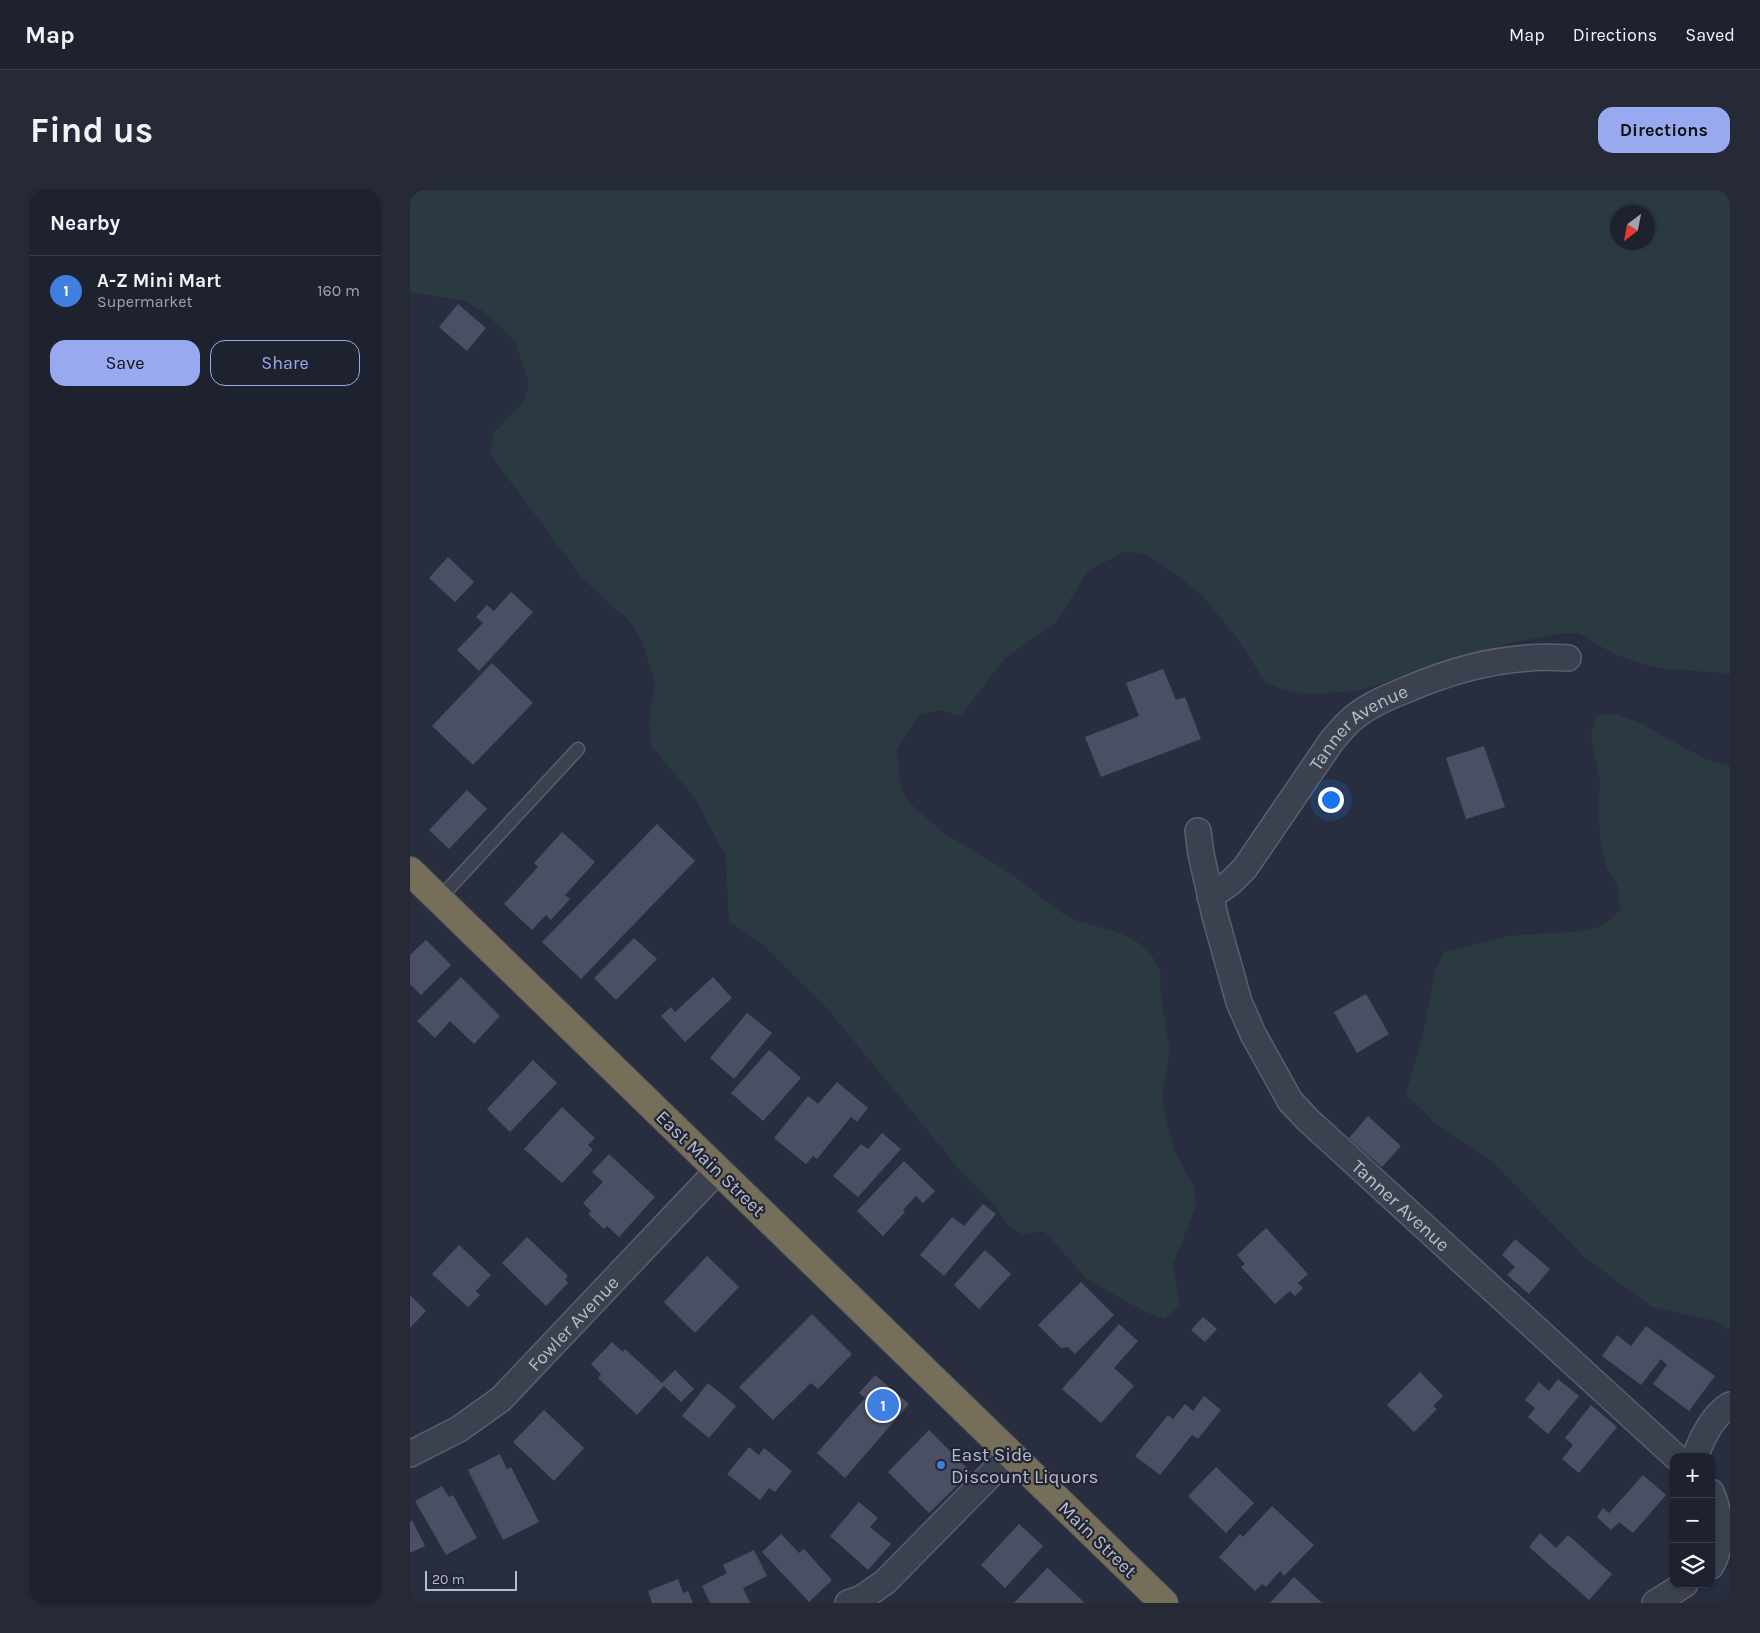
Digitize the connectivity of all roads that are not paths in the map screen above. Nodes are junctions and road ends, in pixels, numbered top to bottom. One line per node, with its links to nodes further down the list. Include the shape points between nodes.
1 (1568, 658): 5 (street, Tanner Avenue, via 1520,659 1475,666 1412,687 1362,711 1331,742 1245,868)
2 (578, 749): 6 (lane)
3 (1198, 831): 5 (street, Tanner Avenue)
4 (410, 871): 6 (highway, East Main Street)
5 (1210, 897): 9 (street, Tanner Avenue, via 1239,1002 1278,1080 1298,1110)
6 (439, 899): 7 (highway, East Main Street)
7 (718, 1170): 11 (street, Fowler Avenue, via 501,1399 459,1429); 12 (highway, East Main Street)
8 (1730, 1405): 10 (street, via 1710,1425)
9 (1672, 1453)
10 (1697, 1453)
11 (410, 1454)
12 (1011, 1454): 16 (street, via 885,1582 862,1598); 17 (highway, Main Street)
13 (1713, 1498): 14 (street, via 1719,1514)
14 (1715, 1553)
15 (1679, 1588): 18 (street)
16 (848, 1603)
17 (1164, 1603)
18 (1655, 1603)

